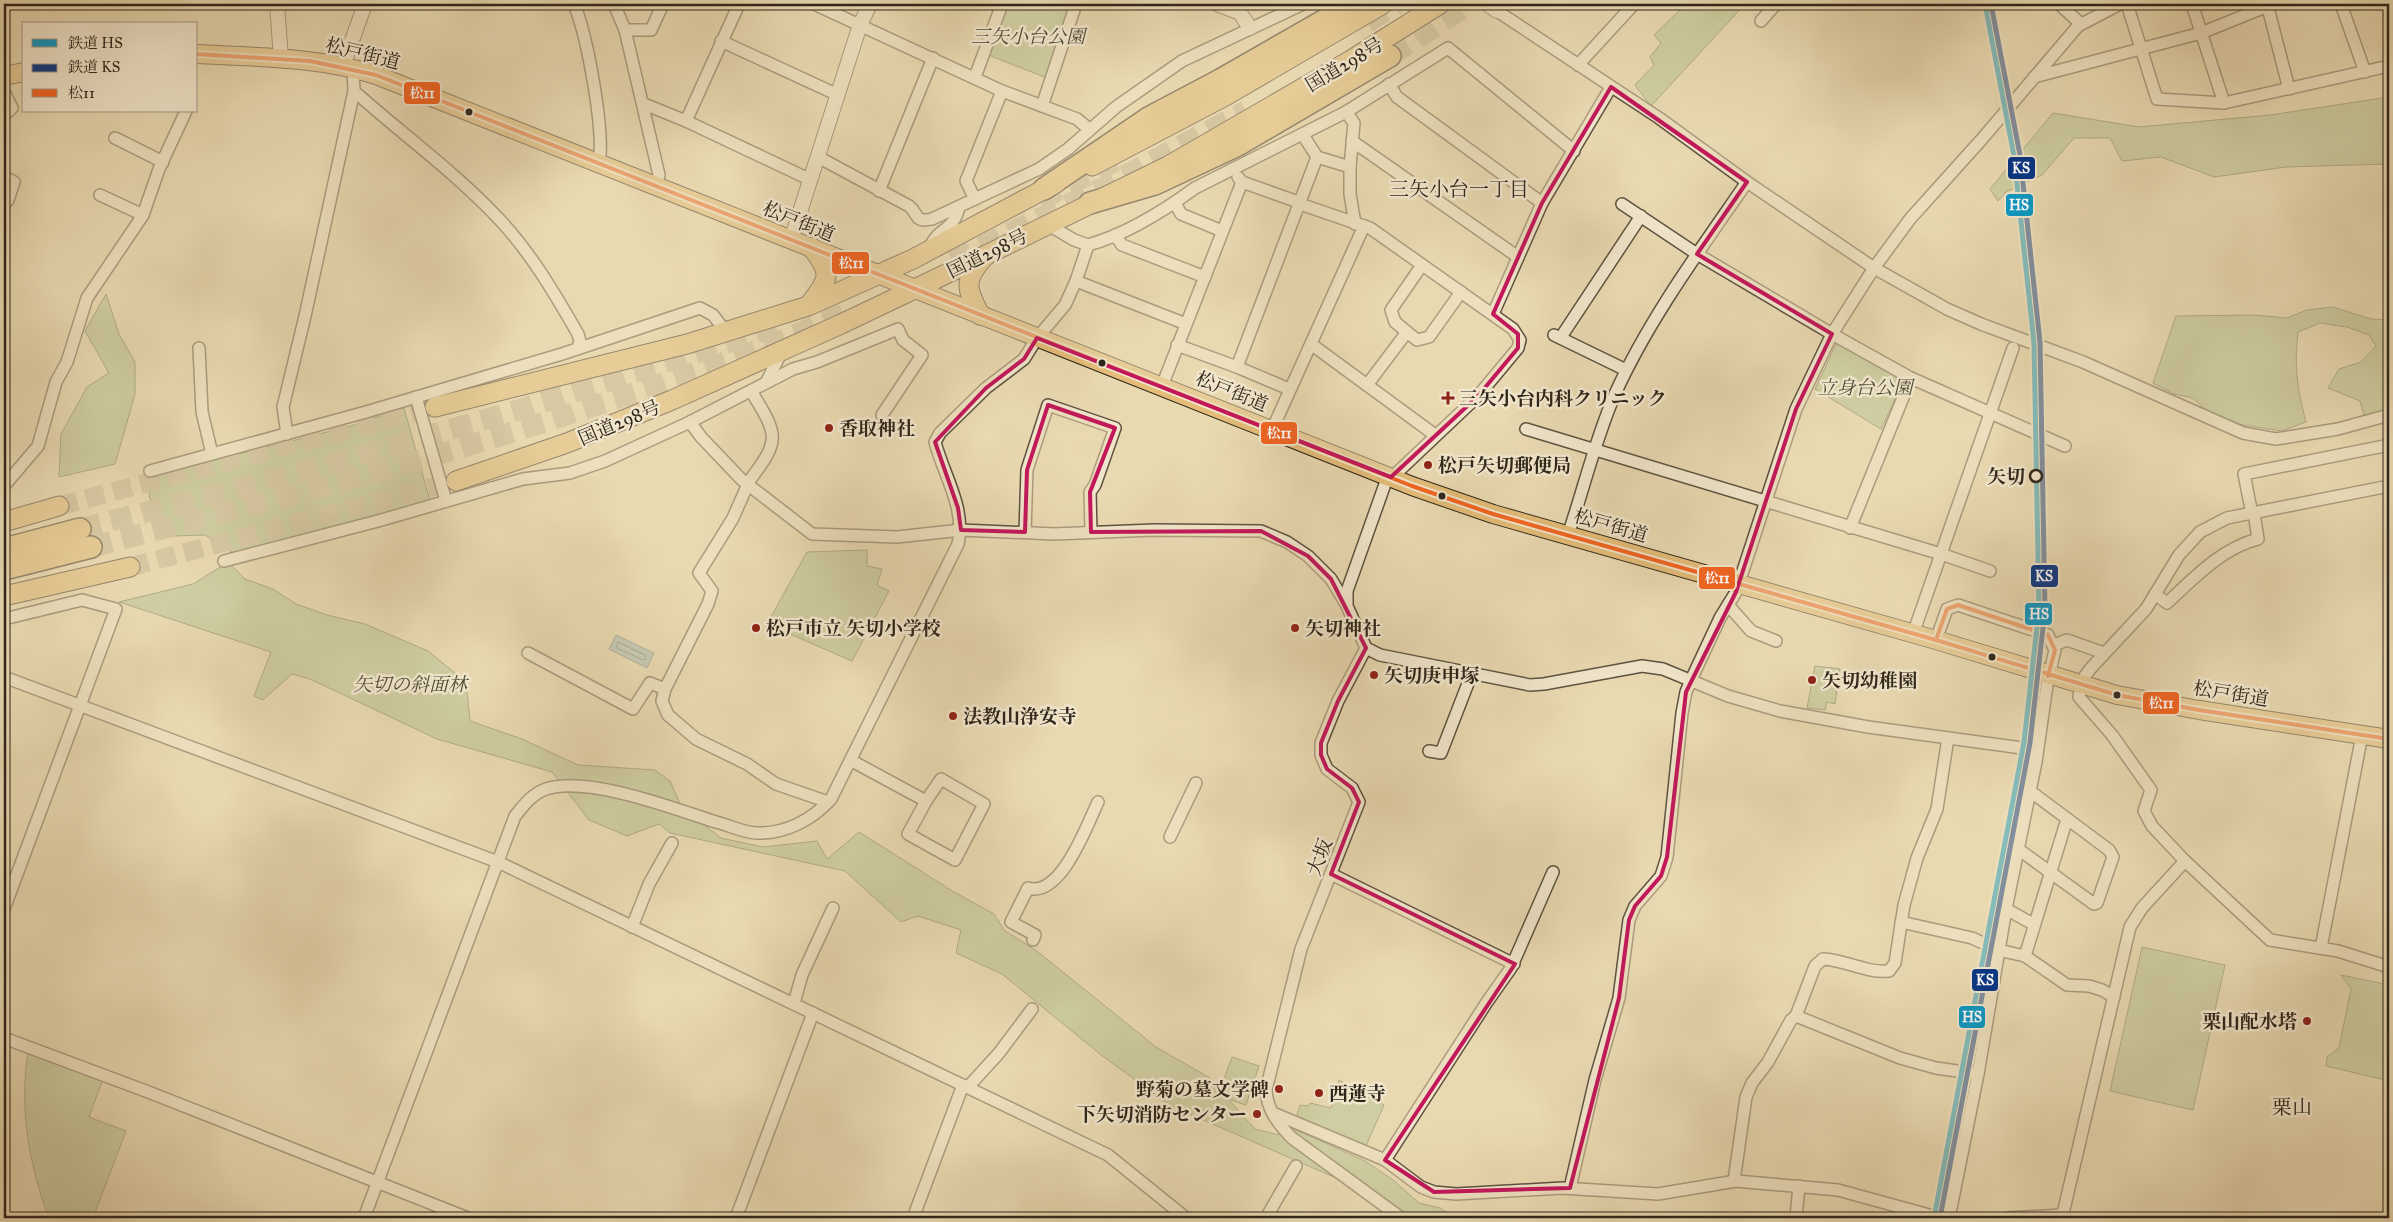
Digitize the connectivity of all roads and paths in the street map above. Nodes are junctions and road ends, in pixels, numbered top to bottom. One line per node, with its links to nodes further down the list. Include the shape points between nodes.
1 (277, 4): 37 (street)
2 (364, 4): 40 (street)
3 (574, 4): 68 (street, via 599,119 602,150)
4 (614, 4): 30 (street)
5 (663, 4): 30 (street, via 651,30)
6 (739, 4): 32 (street)
7 (814, 4): 28 (street)
8 (870, 4): 28 (street)
9 (1002, 4): 45 (street)
10 (1076, 4): 55 (street)
11 (1216, 4): 24 (street)
12 (1303, 4): 29 (street)
13 (1353, 4): 76 (highway, via 1150,117)
14 (1384, 4): 76 (highway, 国道298号, via 1227,94)
15 (1440, 4): 80 (highway, 国道298号, via 1244,123 1168,166)
16 (1634, 4): 38 (street)
17 (1776, 4): 26 (street)
18 (2059, 4): 27 (street)
19 (2120, 4): 27 (street)
20 (2127, 4): 33 (street)
21 (2192, 4): 31 (street)
22 (2269, 4): 31 (street); 48 (street)
23 (2342, 4): 42 (street)
24 (1232, 6): 29 (street)
25 (1492, 7): 38 (street)
26 (1761, 21)
27 (2081, 24): 44 (street)
28 (860, 25): 36 (street); 52 (street)
29 (1250, 28): 60 (street, via 1182,61)
30 (625, 30): 54 (street)
31 (2201, 33): 33 (street); 53 (street)
32 (722, 41): 52 (street); 59 (street)
33 (2142, 48): 44 (street); 53 (street, via 2157,99)
34 (198, 54): 37 (main road, 松戸街道)
35 (1390, 56): 80 (highway, via 1238,145 1155,184)
36 (933, 58): 45 (street); 77 (street)
37 (281, 59): 40 (main road, 松戸街道)
38 (1578, 65): 47 (street)
39 (2389, 66): 42 (street)
40 (348, 67): 49 (street); 68 (main road, 松戸街道, via 406,86)
41 (22, 72): 43 (main road)
42 (2365, 72): 48 (street)
43 (4, 76)
44 (2034, 76): 101 (street, via 1910,219)
45 (974, 77): 50 (street)
46 (1389, 84): 57 (street); 64 (street, via 1448,48); 83 (street, via 1397,98)
47 (1611, 87): 64 (street); 74 (street)
48 (2289, 88): 53 (street)
49 (354, 91): 117 (street, via 452,173 500,220 567,314 578,334); 137 (street, via 282,407)
50 (1002, 91): 55 (street); 79 (street, via 966,182)
51 (4, 92): 58 (street, via 12,108)
52 (838, 95): 65 (street)
53 (2224, 103)
54 (644, 104): 59 (street); 75 (street, via 659,175)
55 (1042, 106): 60 (street, via 1077,119)
56 (186, 112): 67 (street)
57 (1346, 112): 61 (street); 63 (street, via 1354,123)
58 (4, 115)
59 (686, 121): 72 (street)
60 (1089, 129): 79 (street, via 1039,169)
61 (1303, 135): 66 (street); 70 (street)
62 (115, 138): 67 (street)
63 (1352, 140): 69 (street); 99 (street)
64 (1574, 151): 83 (street)
65 (818, 157): 72 (street); 77 (street)
66 (1316, 157): 69 (street); 82 (street)
67 (163, 162): 87 (street)
68 (599, 163): 75 (main road, 松戸街道)
69 (1350, 167): 90 (street, via 1350,194)
70 (1233, 169): 73 (street); 81 (street, via 1195,188)
71 (4, 178): 85 (street, via 14,182)
72 (811, 180): 93 (street)
73 (1242, 182): 82 (street); 91 (street)
74 (1747, 182): 97 (street); 101 (street)
75 (656, 186): 93 (main road, 松戸街道)
76 (1044, 189): 96 (highway, 国道298号)
77 (879, 191): 86 (street, via 909,206 924,221)
78 (100, 195): 87 (street)
79 (975, 199): 86 (street)
80 (1090, 203): 89 (highway, 国道298号)
81 (1175, 203): 91 (street, via 1181,214); 92 (street)
82 (1301, 203): 90 (street); 121 (street)
83 (1542, 203): 99 (street)
84 (1622, 204): 88 (street)
85 (4, 205)
86 (958, 207): 96 (street, via 956,220 933,239)
87 (143, 215): 147 (street, via 87,298 67,362 56,382 38,446)
88 (1641, 216): 97 (street); 122 (street, via 1558,336)
89 (1047, 224): 94 (street); 98 (highway, 国道298号)
90 (1359, 225): 100 (street); 115 (street)
91 (1222, 231): 103 (street)
92 (1115, 234): 94 (street); 103 (street, via 1122,245)
93 (791, 240): 95 (main road, 松戸街道)
94 (1088, 245): 104 (street)
95 (812, 248): 102 (main road, 松戸街道); 107 (highway, via 826,269 827,277)
96 (930, 250): 102 (highway, 国道298号)
97 (1698, 254): 113 (street); 122 (street)
98 (986, 255): 105 (highway, 国道298号); 109 (highway, via 974,268 968,288)
99 (1518, 256): 108 (street)
100 (1422, 265): 106 (street); 112 (street, via 1391,310 1395,322)
101 (1874, 268): 113 (street); 133 (street, via 1947,309 2083,362 2243,433 2276,440 2338,429)
102 (879, 274): 105 (main road, 松戸街道); 107 (highway, 国道298号)
103 (1205, 277): 110 (street)
104 (1076, 281): 110 (street); 114 (street, via 1065,305)
105 (913, 288): 109 (main road, 松戸街道); 120 (highway, 国道298号)
106 (1461, 292): 108 (street); 112 (street, via 1429,337 1417,340)
107 (808, 306): 111 (highway, 国道298号)
108 (1493, 314): 138 (street, via 1518,334 1518,348 1478,396)
109 (980, 315): 114 (main road, 松戸街道)
110 (1186, 324): 116 (street)
111 (726, 332): 117 (street, via 713,315 700,308); 130 (highway, 国道298号)
112 (1407, 332): 125 (street)
113 (1832, 334): 123 (street); 150 (street, via 1796,409)
114 (1037, 338): 126 (main road, 松戸街道); 157 (street, via 1024,359 986,388 940,433 935,442 958,508)
115 (1311, 344): 125 (street); 127 (street)
116 (1178, 345): 121 (street); 126 (street)
117 (578, 347): 129 (street)
118 (199, 348): 142 (street, via 202,412)
119 (2013, 348): 132 (street)
120 (783, 349): 124 (street); 145 (highway, 国道298号, via 567,443)
121 (1237, 367): 127 (street)
122 (1626, 370): 141 (street)
123 (1911, 378): 132 (street); 156 (street)
124 (767, 381): 128 (street); 131 (street, via 898,329 903,340 922,355)
125 (1367, 385): 138 (street)
126 (1162, 386): 136 (main road, 松戸街道)
127 (1289, 389): 136 (street)
128 (751, 391): 134 (street); 146 (street, via 771,422 774,440 770,454)
129 (416, 397): 137 (street); 149 (street)
130 (435, 407)
131 (882, 414)
132 (1991, 414): 140 (street); 162 (street)
133 (2389, 415)
134 (690, 422): 146 (street); 149 (street, via 605,461 570,473 523,479)
135 (1526, 429): 141 (street)
136 (1272, 430): 144 (main road, 松戸街道)
137 (287, 434): 142 (street)
138 (1435, 435): 144 (street)
139 (2389, 445): 153 (street, via 2244,474)
140 (2065, 446)
141 (1594, 451): 150 (street); 160 (street)
142 (212, 454): 143 (street)
143 (150, 471)
144 (1391, 478): 160 (main road, 松戸街道, via 1465,505); 171 (street, via 1385,484 1358,556 1347,591)
145 (456, 481)
146 (748, 484): 157 (street, via 812,534 897,537); 185 (street, via 733,518 700,573 712,591)
147 (4, 486)
148 (2389, 486): 153 (street)
149 (446, 502): 163 (street)
150 (1765, 502): 156 (street); 167 (street)
151 (59, 506): 152 (highway)
152 (37, 512): 154 (highway); 155 (highway)
153 (2253, 513): 168 (street, via 2227,518 2200,532 2179,555); 168 (street, via 2258,539 2244,543 2208,565 2167,603)
154 (4, 517)
155 (4, 522)
156 (1850, 528): 162 (street)
157 (961, 530): 158 (street); 192 (street, via 937,589)
158 (1025, 532): 159 (street); 159 (street, via 1027,470 1048,405 1115,428 1090,492)
159 (1091, 532): 171 (street, via 1261,531 1308,556 1331,579)
160 (1568, 535): 167 (main road, 松戸街道)
161 (4, 549): 165 (highway, via 85,538)
162 (1942, 554): 166 (street); 173 (street)
163 (224, 561)
164 (130, 566): 169 (highway)
165 (4, 569)
166 (1990, 571)
167 (1739, 584): 170 (street); 173 (main road, 松戸街道)
168 (2154, 594): 178 (street, via 2146,609)
169 (4, 596)
170 (1728, 605): 175 (street, via 1751,631); 183 (street)
171 (1347, 606): 177 (street)
172 (4, 619): 186 (street, via 82,600 116,609)
173 (1913, 634): 174 (main road, 松戸街道)
174 (1936, 640): 176 (street, via 1947,609 1958,604 2048,635); 181 (main road, 松戸街道)
175 (1776, 641)
176 (2054, 645): 178 (street, via 2067,640); 181 (street, via 2056,650)
177 (1366, 648): 180 (street, via 1380,655); 206 (street, 大坂, via 1338,701 1321,743 1321,755 1327,769 1352,788 1359,802)
178 (2104, 653): 184 (street, via 2085,676)
179 (528, 654): 185 (street, via 633,709 650,682)
180 (1472, 673): 183 (street, via 1530,685 1642,666 1663,669); 191 (street, via 1441,753)
181 (2048, 676): 184 (main road, 松戸街道); 190 (street)
182 (4, 677): 186 (street)
183 (1692, 680): 188 (street, via 1728,696 1780,711); 233 (street, via 1682,713 1667,857 1662,876 1636,906 1629,920 1619,998 1595,1080)
184 (2082, 686): 187 (main road, 松戸街道, via 2139,700); 202 (street, via 2079,697 2112,735 2150,790 2145,815)
185 (665, 689): 196 (street, via 662,701 668,715 696,739 746,764 776,784)
186 (81, 706): 203 (street); 208 (street)
187 (2362, 735): 189 (main road, 松戸街道); 214 (street)
188 (1948, 738): 190 (street); 210 (street, via 1937,809 1917,858)
189 (2389, 739)
190 (2037, 750): 194 (street)
191 (1429, 751)
192 (852, 761): 195 (street); 196 (street)
193 (1196, 783): 199 (street)
194 (2030, 791): 198 (street); 201 (street)
195 (926, 801): 195 (street, via 908,834 955,860 984,804 941,779)
196 (828, 802): 203 (street, via 789,828 754,833 662,804 592,787 554,787 534,795 515,816)
197 (1098, 802): 213 (street, via 1068,864 1042,888 1028,888 1015,913 1012,922 1034,935)
198 (2067, 819): 205 (street); 205 (street, via 2113,856 2097,903)
199 (1170, 837)
200 (672, 843): 212 (street, via 649,884)
201 (2018, 849): 205 (street); 209 (street)
202 (2185, 861): 214 (street, via 2270,940); 219 (street, via 2134,918)
203 (498, 862): 212 (street); 231 (street)
204 (1553, 872): 217 (street)
205 (2049, 872): 211 (street)
206 (1332, 874): 217 (street); 227 (street, 大坂, via 1301,949 1288,996 1266,1090)
207 (833, 908): 220 (street, via 802,975)
208 (4, 909)
209 (2006, 909): 211 (street); 215 (street)
210 (1901, 922): 215 (street, via 1972,938); 223 (street, via 1895,963 1889,971 1869,971 1823,959 1815,966)
211 (2033, 924): 216 (street)
212 (632, 927): 220 (street)
213 (1033, 940)
214 (2321, 948): 218 (street)
215 (1998, 950): 216 (street); 225 (street)
216 (2025, 956): 219 (street, via 2067,985 2089,986)
217 (1514, 964): 228 (street)
218 (2389, 967)
219 (2114, 997): 234 (street)
220 (794, 1003): 222 (street)
221 (1032, 1009): 226 (street, via 999,1053)
222 (813, 1014): 226 (street); 237 (street)
223 (1796, 1016): 225 (street, via 1900,1058 1936,1068); 230 (street, via 1746,1097)
224 (4, 1038): 231 (street, via 151,1092)
225 (1978, 1074): 244 (street)
226 (966, 1086): 238 (street); 239 (street, via 1108,1155)
227 (1272, 1113): 228 (street); 241 (street, 大坂, via 1292,1138)
228 (1385, 1160): 233 (street, via 1421,1187 1434,1192 1456,1194)
229 (1296, 1166): 240 (street)
230 (1734, 1181): 232 (street); 233 (street, via 1658,1194)
231 (378, 1183): 235 (street); 236 (street)
232 (1799, 1186): 242 (street); 243 (street, via 1838,1190)
233 (1570, 1188)
234 (2062, 1216): 245 (street)
235 (364, 1218)
236 (468, 1218)
237 (736, 1218)
238 (913, 1218)
239 (1186, 1218)
240 (1266, 1218)
241 (1401, 1218)
242 (1796, 1218)
243 (1940, 1218)
244 (1949, 1218)
245 (2008, 1218)

